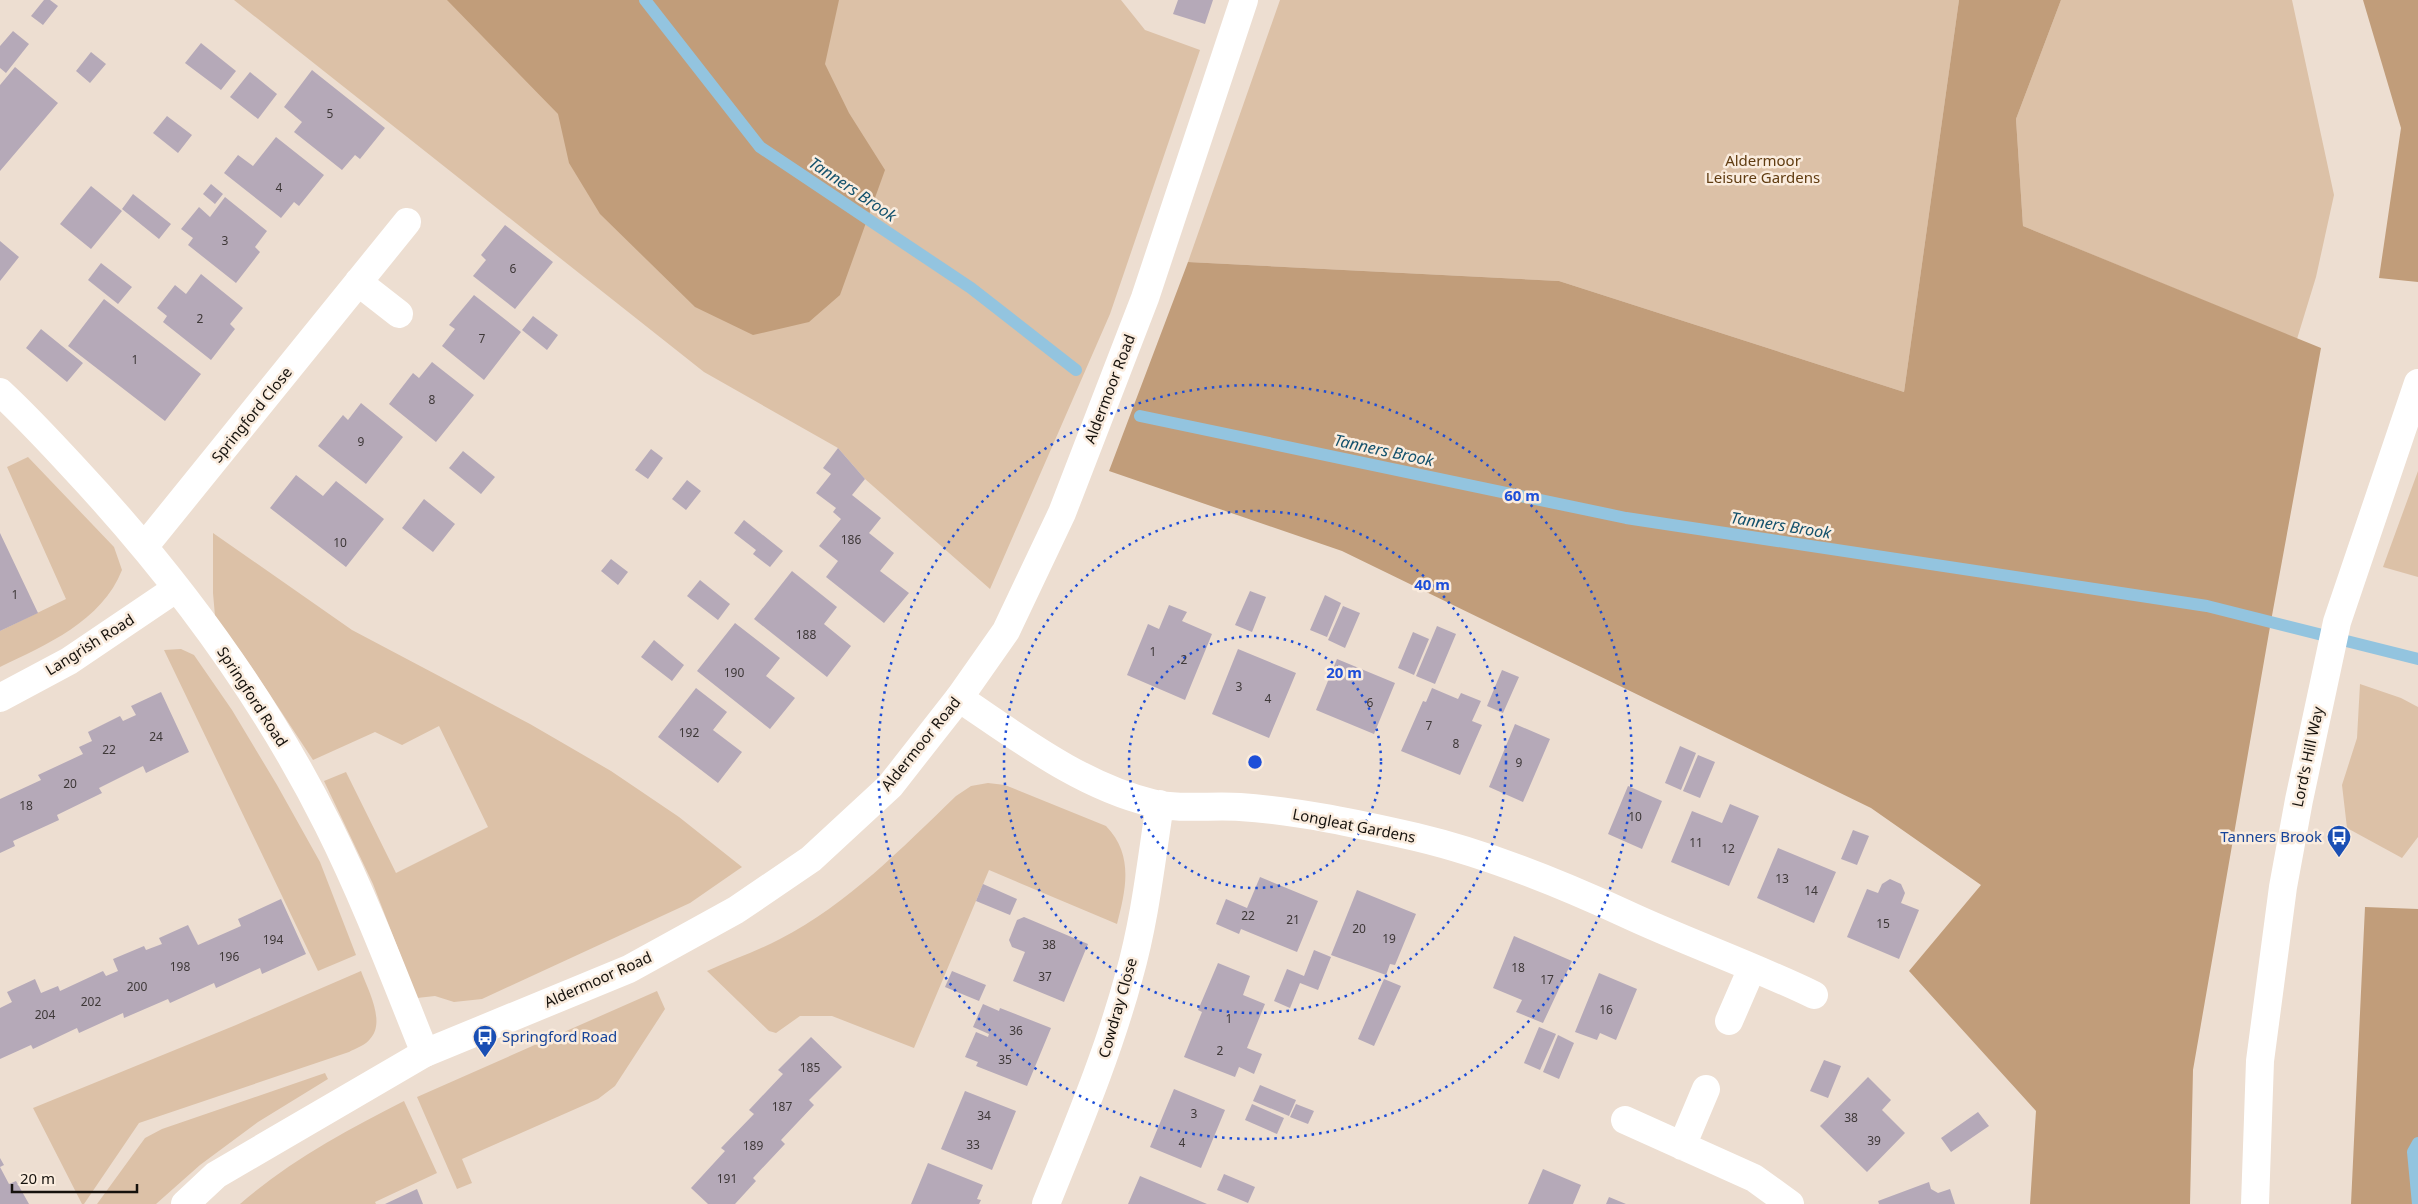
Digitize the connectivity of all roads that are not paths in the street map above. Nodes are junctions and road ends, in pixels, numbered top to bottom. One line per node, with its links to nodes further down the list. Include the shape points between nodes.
1 (1244, 0): 10 (street, Aldermoor Road, via 1145,298 1062,513 1006,631)
2 (407, 222): 3 (street, Springford Close)
3 (358, 282): 4 (street); 7 (street, Springford Close)
4 (399, 314)
5 (2418, 383): 22 (street, Lord's Hill Way, via 2337,622 2293,829 2260,1061)
6 (0, 392): 7 (street, Springford Road, via 71,464)
7 (144, 547): 8 (street, Springford Road)
8 (177, 588): 9 (street, Langrish Road, via 68,661); 15 (street, Springford Road, via 222,650 295,763 361,896)
9 (0, 698)
10 (959, 698): 11 (street, Longleat Gardens, via 1086,777 1121,793); 15 (street, Aldermoor Road, via 890,786 811,859 736,910 629,969)
11 (1160, 804): 12 (street, Longleat Gardens, via 1280,811 1418,838 1551,881); 20 (street, Cowdray Close, via 1144,912 1129,976 1102,1064)
12 (1752, 968): 13 (street, Longleat Gardens); 14 (street)
13 (1814, 995)
14 (1729, 1021)
15 (425, 1053): 19 (street, Aldermoor Road, via 216,1175)
16 (1706, 1089): 18 (street)
17 (1624, 1120): 18 (street)
18 (1682, 1146): 21 (street, via 1754,1178)
19 (185, 1204)
20 (1046, 1204)
21 (1790, 1204)
22 (2255, 1204)

